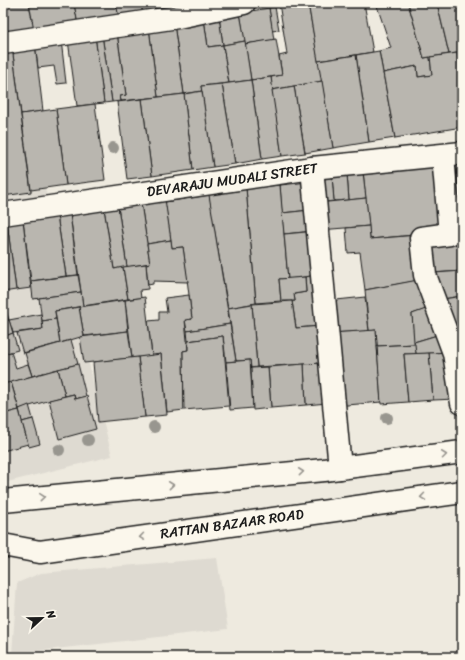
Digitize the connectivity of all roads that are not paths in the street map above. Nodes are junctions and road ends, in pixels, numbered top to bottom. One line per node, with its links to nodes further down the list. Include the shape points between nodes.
1 (244, 3): 2 (main road, via 178,17)
2 (3, 43)
3 (453, 154): 4 (main road, DEVARAJU MUDALI STREET); 6 (main road, via 450,234 421,238 425,275 454,353)
4 (312, 168): 5 (main road, DEVARAJU MUDALI STREET); 8 (main road)
5 (3, 214)
6 (462, 403)
7 (462, 452): 8 (main road, one-way to 7)
8 (340, 468): 10 (main road, one-way to 8)
9 (462, 492): 11 (main road, RATTAN BAZAAR ROAD, one-way to 11, via 40,552)
10 (3, 500)
11 (3, 545)

